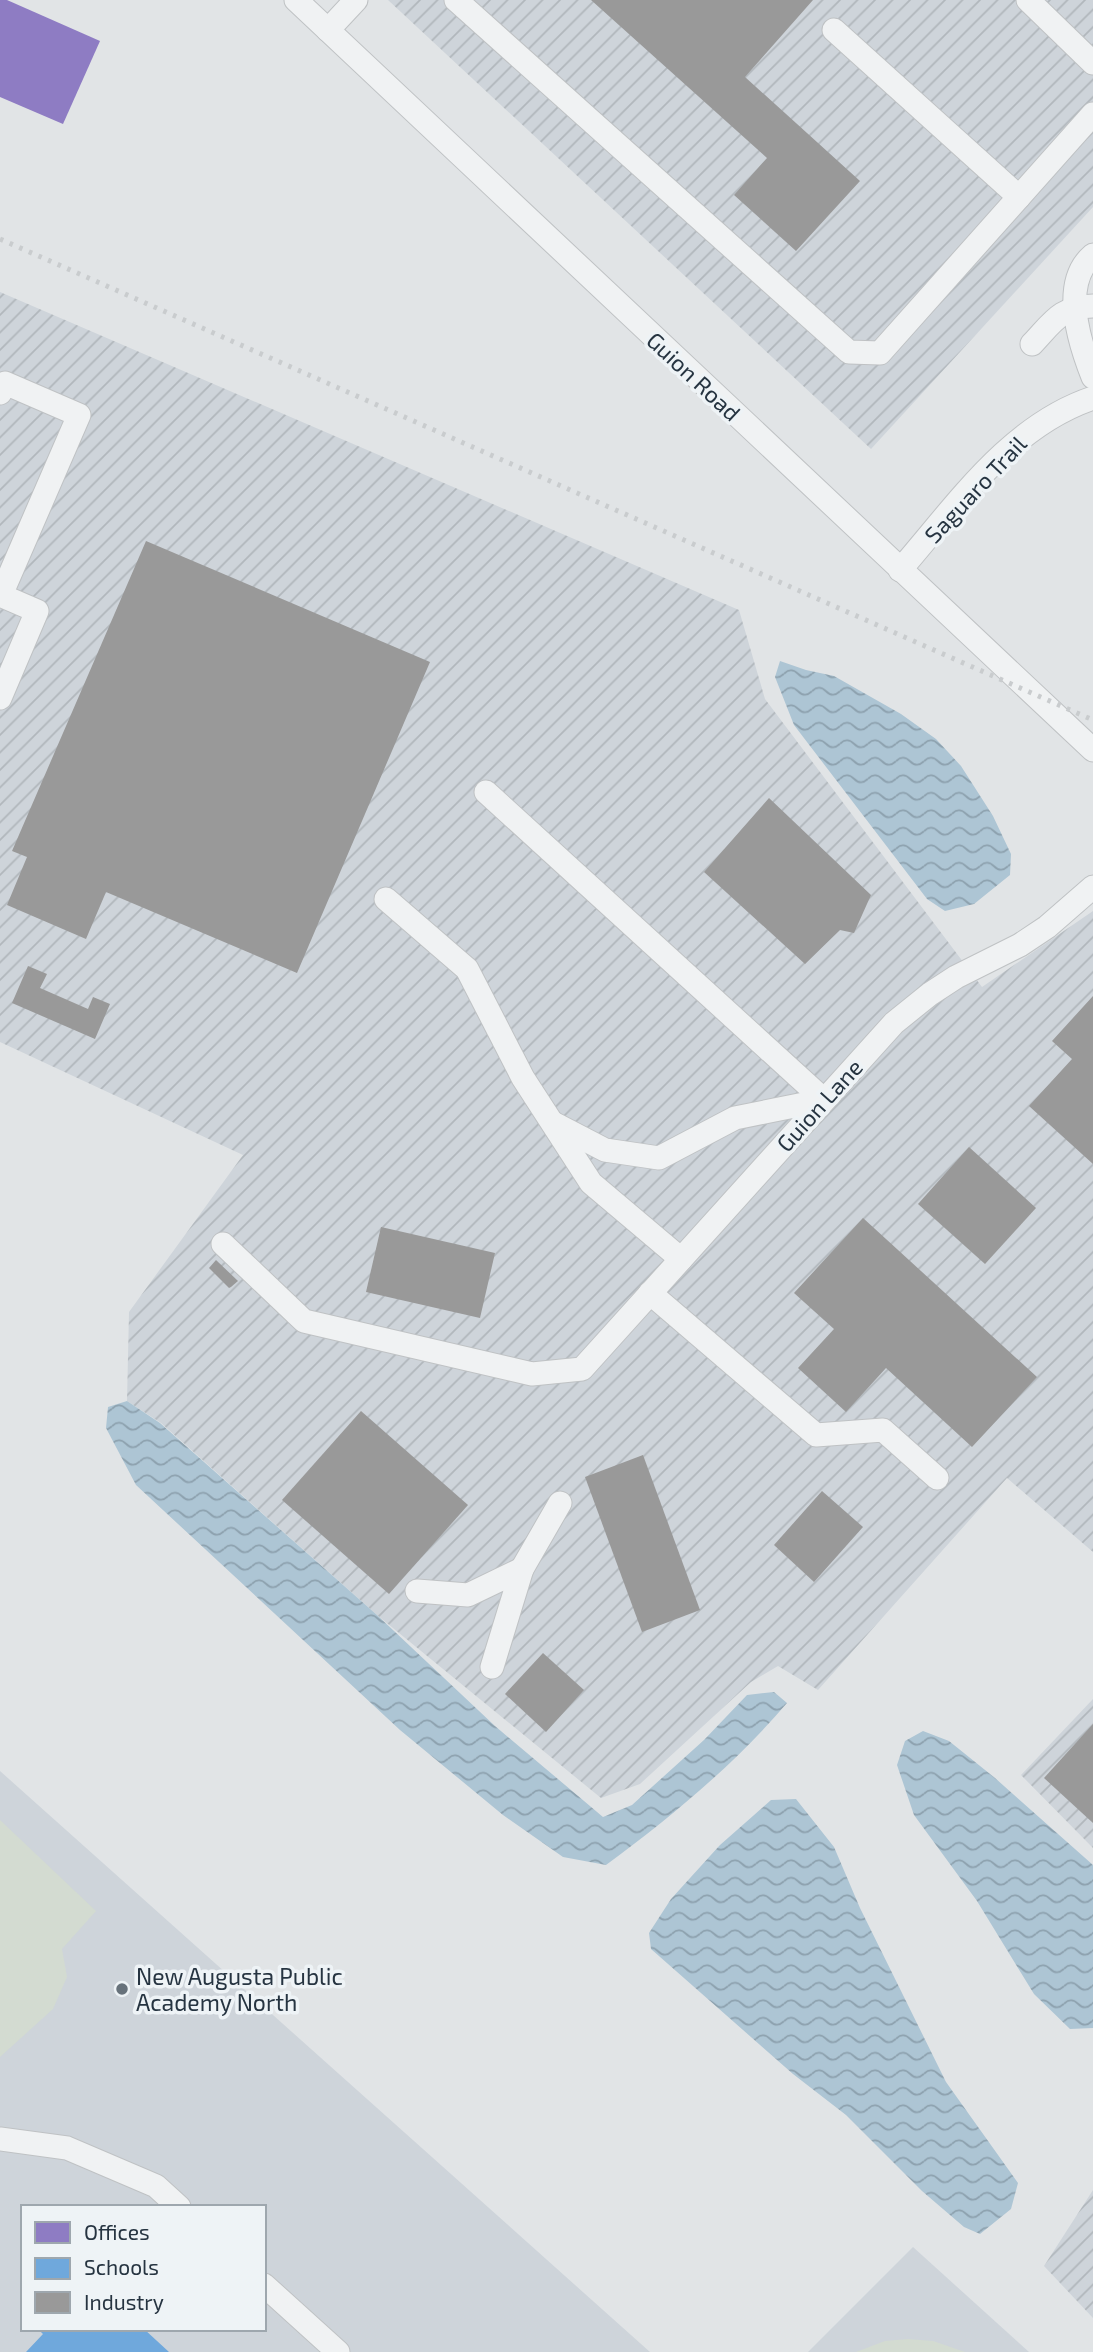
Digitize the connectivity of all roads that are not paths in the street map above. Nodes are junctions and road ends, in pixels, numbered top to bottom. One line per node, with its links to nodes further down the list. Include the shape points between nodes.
1 (296, 0): 5 (street, Guion Road)
2 (356, 0): 5 (street)
3 (456, 0): 9 (street, via 849,352 880,353)
4 (1028, 0): 7 (street)
5 (328, 30): 16 (street, Guion Road)
6 (834, 30): 9 (street)
7 (1093, 63)
8 (1093, 114): 9 (street)
9 (1019, 197)
10 (1093, 255): 11 (street, via 1082,264 1075,290)
11 (1084, 306): 12 (street, via 1059,316); 13 (street, via 1078,331)
12 (1032, 344)
13 (1093, 377)
14 (0, 393): 17 (street, via 5,383 79,415)
15 (1093, 398): 16 (street, Saguaro Trail, via 1040,423 1009,446)
16 (900, 570): 19 (street, Guion Road)
17 (1, 595): 18 (street, via 37,611)
18 (0, 698)
19 (1093, 750)
20 (486, 792): 23 (street)
21 (1093, 887): 23 (street, Guion Lane, via 1036,935 956,977 915,1005)
22 (386, 899): 24 (street, via 467,969 523,1078)
23 (824, 1100): 24 (street, via 735,1118 659,1158 605,1150); 26 (street, Guion Lane)
24 (553, 1123): 26 (street, via 592,1182)
25 (223, 1244): 27 (street, Guion Lane, via 304,1321 532,1374 582,1369)
26 (681, 1259): 27 (street, Guion Lane)
27 (650, 1293): 28 (street, via 816,1435 883,1430)
28 (937, 1478)
29 (559, 1503): 30 (street)
30 (522, 1569): 31 (street, via 468,1595); 32 (street)
31 (417, 1591)
32 (492, 1667)
33 (0, 2139): 34 (street, via 67,2148 156,2186)
34 (177, 2205)
35 (266, 2287): 36 (street)
36 (338, 2352)

